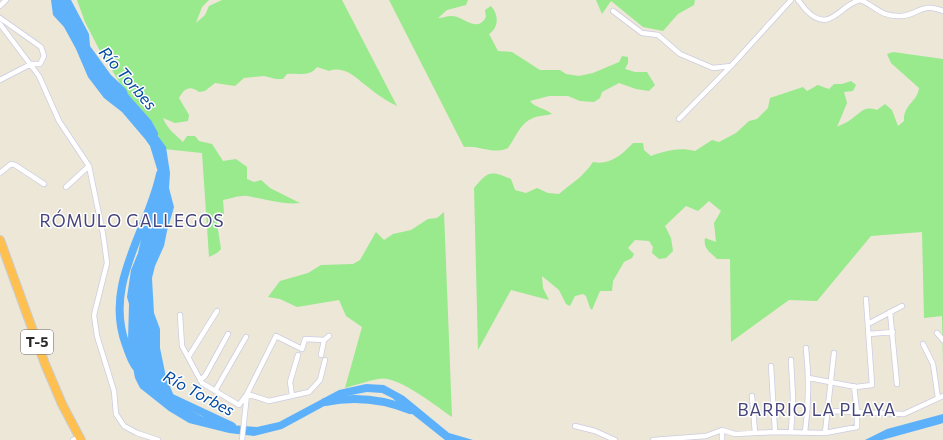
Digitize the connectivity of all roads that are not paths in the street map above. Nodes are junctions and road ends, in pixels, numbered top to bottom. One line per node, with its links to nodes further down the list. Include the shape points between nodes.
1 (6, 0): 4 (street)
2 (791, 0): 10 (street)
3 (798, 0): 6 (street, via 806,10 820,20 835,18 853,2 860,0 881,14 908,15 925,8)
4 (0, 6)
5 (612, 11): 10 (street, via 642,34 658,35 680,54 713,68)
6 (943, 11)
7 (0, 18): 9 (street, via 41,47 44,56 40,64)
8 (0, 24): 9 (street)
9 (31, 64): 11 (street); 13 (street, via 46,89 59,121)
10 (732, 66): 12 (street)
11 (0, 80)
12 (679, 119)
13 (89, 166): 16 (street); 61 (street, via 107,263 94,315 97,336 114,391 116,414 124,426 137,434)
14 (0, 173): 15 (street, via 11,164 15,165)
15 (44, 184)
16 (66, 187)
17 (0, 240): 60 (highway, T-5, via 45,364)
18 (866, 299): 23 (street)
19 (902, 306): 21 (street)
20 (217, 311): 37 (street)
21 (890, 312): 23 (street); 24 (street)
22 (180, 315): 37 (street, via 182,346)
23 (868, 324): 27 (street)
24 (894, 332): 27 (street); 44 (street)
25 (937, 333): 31 (street)
26 (228, 334): 42 (street, via 205,376)
27 (869, 334): 45 (street, via 872,385)
28 (329, 336): 30 (street)
29 (246, 337): 46 (street)
30 (324, 340): 36 (street); 47 (street, via 305,339 302,349 276,336)
31 (943, 340)
32 (923, 344): 50 (street, via 933,364)
33 (806, 348): 41 (street)
34 (834, 353): 43 (street)
35 (298, 355): 48 (street, via 290,382)
36 (321, 355)
37 (189, 356): 42 (street)
38 (326, 360): 48 (street, via 320,380 309,392)
39 (791, 360): 56 (street)
40 (771, 366): 55 (street)
41 (808, 378): 43 (street); 57 (street)
42 (200, 380): 46 (street)
43 (831, 382): 45 (street); 51 (street)
44 (897, 384)
45 (854, 386): 52 (street)
46 (215, 391): 47 (street, via 239,405)
47 (247, 394): 48 (street, via 269,401); 62 (street)
48 (292, 395)
49 (752, 396): 58 (street)
50 (941, 397): 52 (street, via 904,414)
51 (828, 411): 52 (street); 59 (street)
52 (857, 412): 59 (street, via 857,427)
53 (575, 426): 63 (street)
54 (722, 430): 58 (street, via 735,434); 64 (street, via 706,436); 65 (street)
55 (775, 432): 56 (street); 58 (street)
56 (791, 432): 57 (street)
57 (805, 432): 59 (street)
58 (755, 433)
59 (826, 433)
60 (78, 439)
61 (158, 440)
62 (242, 440)
63 (615, 440)
64 (653, 440)
65 (722, 440)

